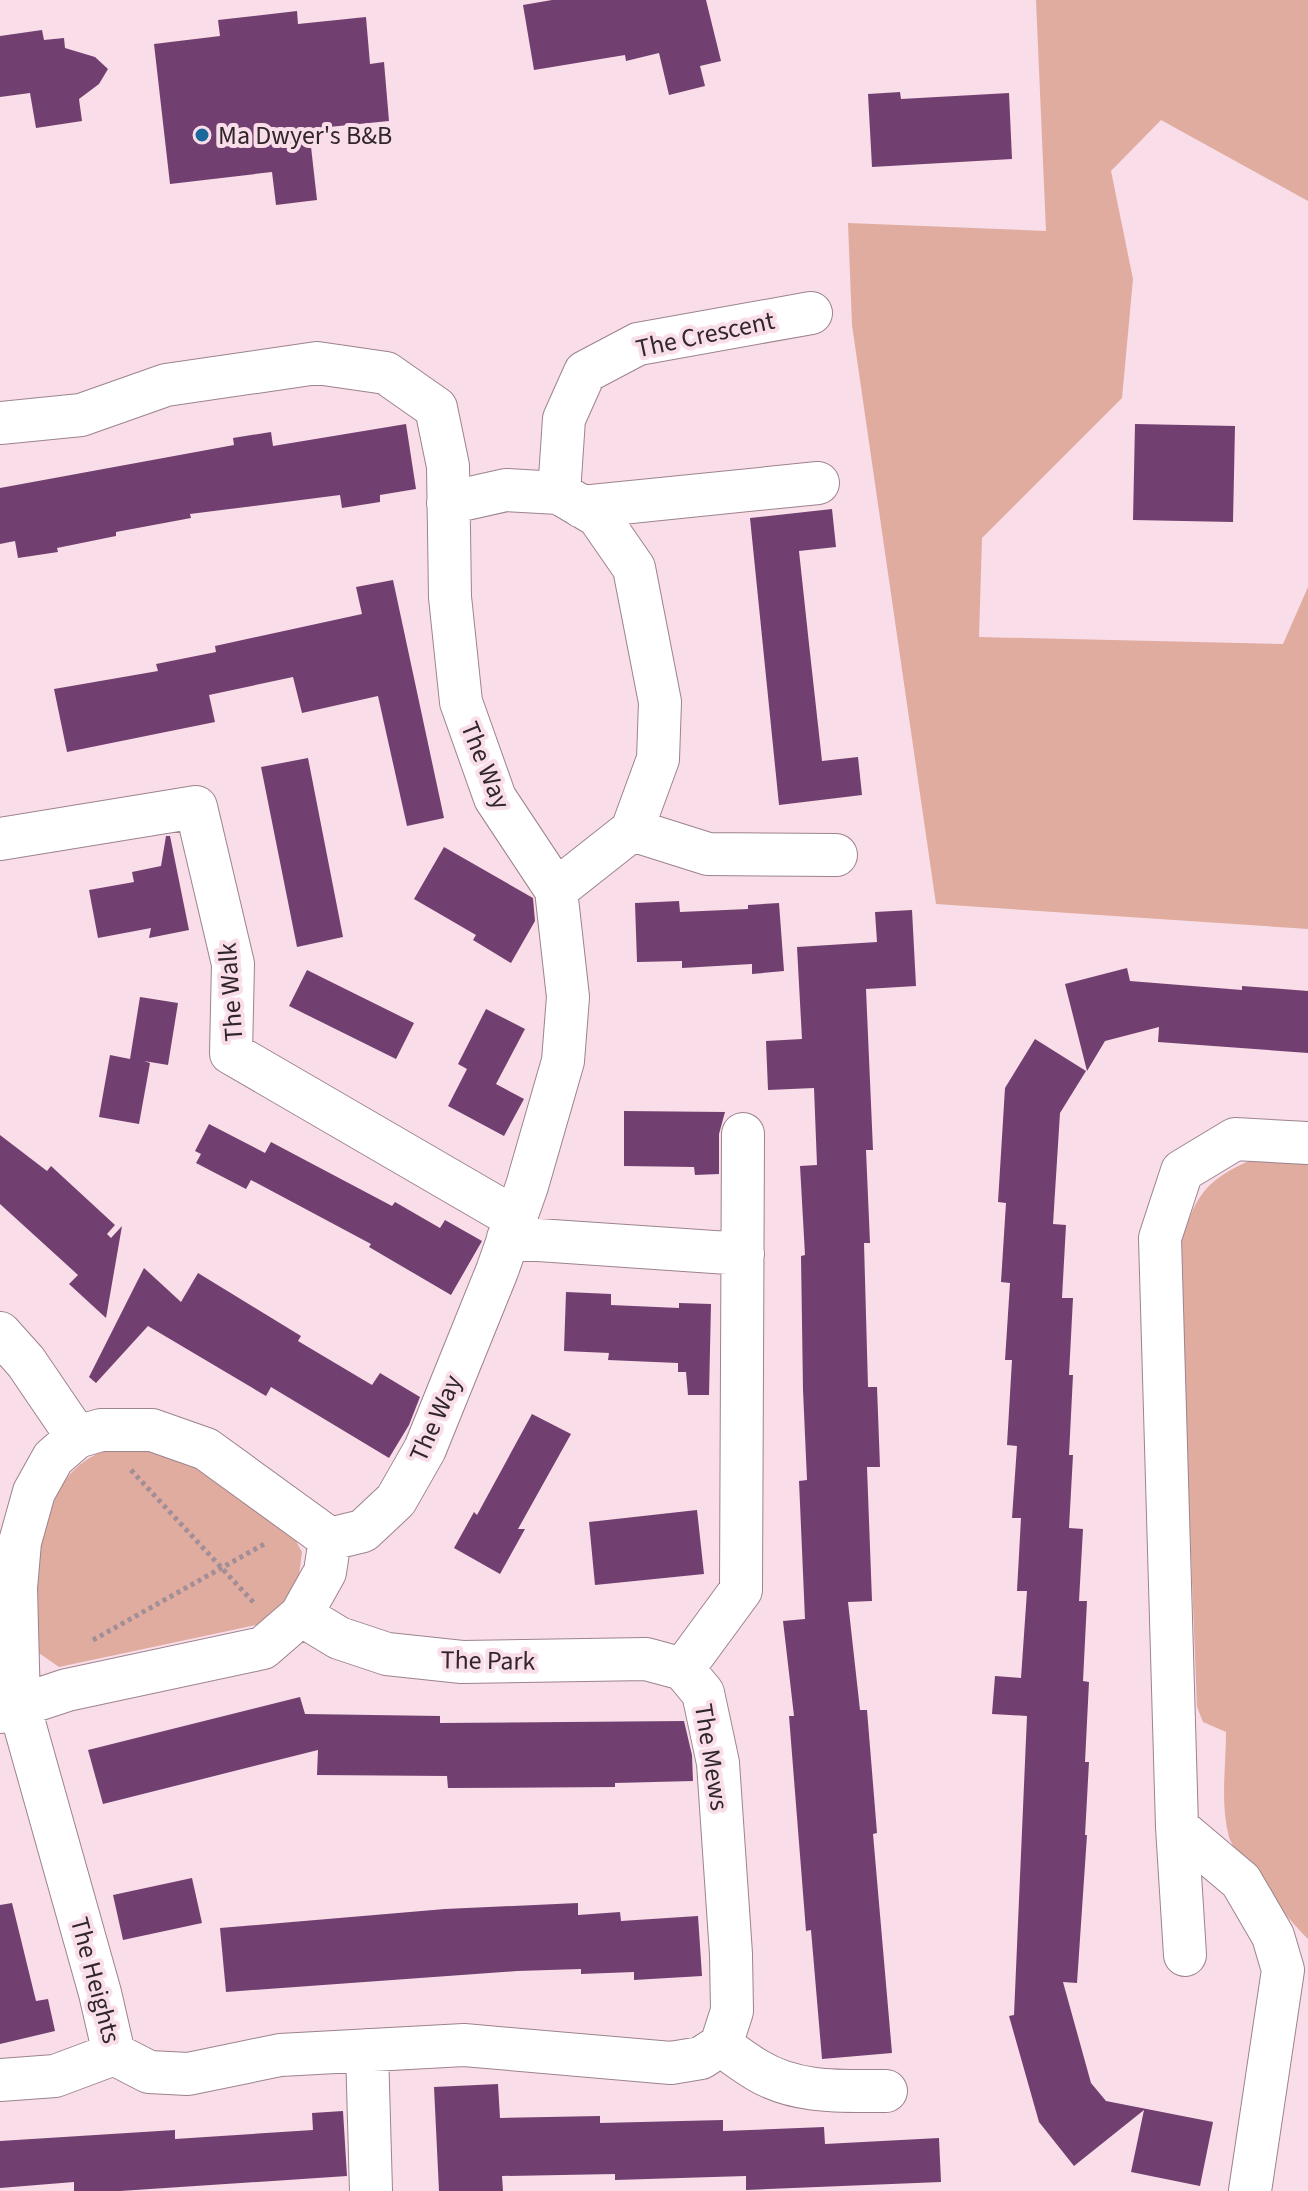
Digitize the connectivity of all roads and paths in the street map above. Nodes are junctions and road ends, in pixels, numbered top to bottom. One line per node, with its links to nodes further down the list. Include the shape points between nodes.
1 (811, 313): 4 (street, The Crescent, via 638,344 585,372 564,419)
2 (0, 423): 5 (street, The Way, via 81,415 166,385 317,363 386,373 436,408 448,466)
3 (818, 483): 4 (street)
4 (571, 500): 5 (street, via 506,490); 6 (street, via 598,516 634,568 660,702 658,759)
5 (448, 503): 9 (street, The Way, via 450,597 461,702 495,798)
6 (632, 830): 8 (street, via 708,854); 9 (street)
7 (0, 839): 12 (street, The Walk, via 196,807 233,964 231,1053)
8 (836, 855)
9 (556, 890): 12 (street, The Way, via 568,997 563,1061)
10 (743, 1134): 13 (street, The Mews)
11 (1308, 1143): 22 (street, via 1235,1139 1182,1171 1160,1238)
12 (512, 1228): 13 (street); 16 (street, The Way, via 425,1449 396,1500 363,1531)
13 (743, 1254): 20 (street, The Mews, via 741,1590)
14 (0, 1333): 15 (street)
15 (86, 1434): 16 (street, via 152,1430 206,1449); 17 (path); 21 (street, via 53,1458 34,1492 20,1542)
16 (318, 1530): 17 (path); 18 (street, via 325,1572)
17 (222, 1568): 18 (path); 19 (path)
18 (292, 1624): 20 (street, The Park, via 387,1654 462,1662 646,1659); 21 (street, via 263,1648 67,1690)
19 (86, 1644)
20 (683, 1669): 24 (street, The Mews, via 703,1693 718,1763 732,2011)
21 (9, 1708): 26 (street, The Heights, via 100,1993)
22 (1177, 1827): 23 (street); 30 (street, via 1241,1881 1273,1936 1283,1970)
23 (1185, 1955)
24 (721, 2045): 25 (street, The Heights, via 701,2058 671,2063 464,2045); 28 (street, via 760,2072 791,2085)
25 (367, 2050): 26 (street, The Heights, via 280,2055 188,2074 149,2072); 29 (street)
26 (114, 2054): 27 (street, via 55,2076)
27 (0, 2080)
28 (886, 2091)
29 (371, 2191)
30 (1250, 2191)

